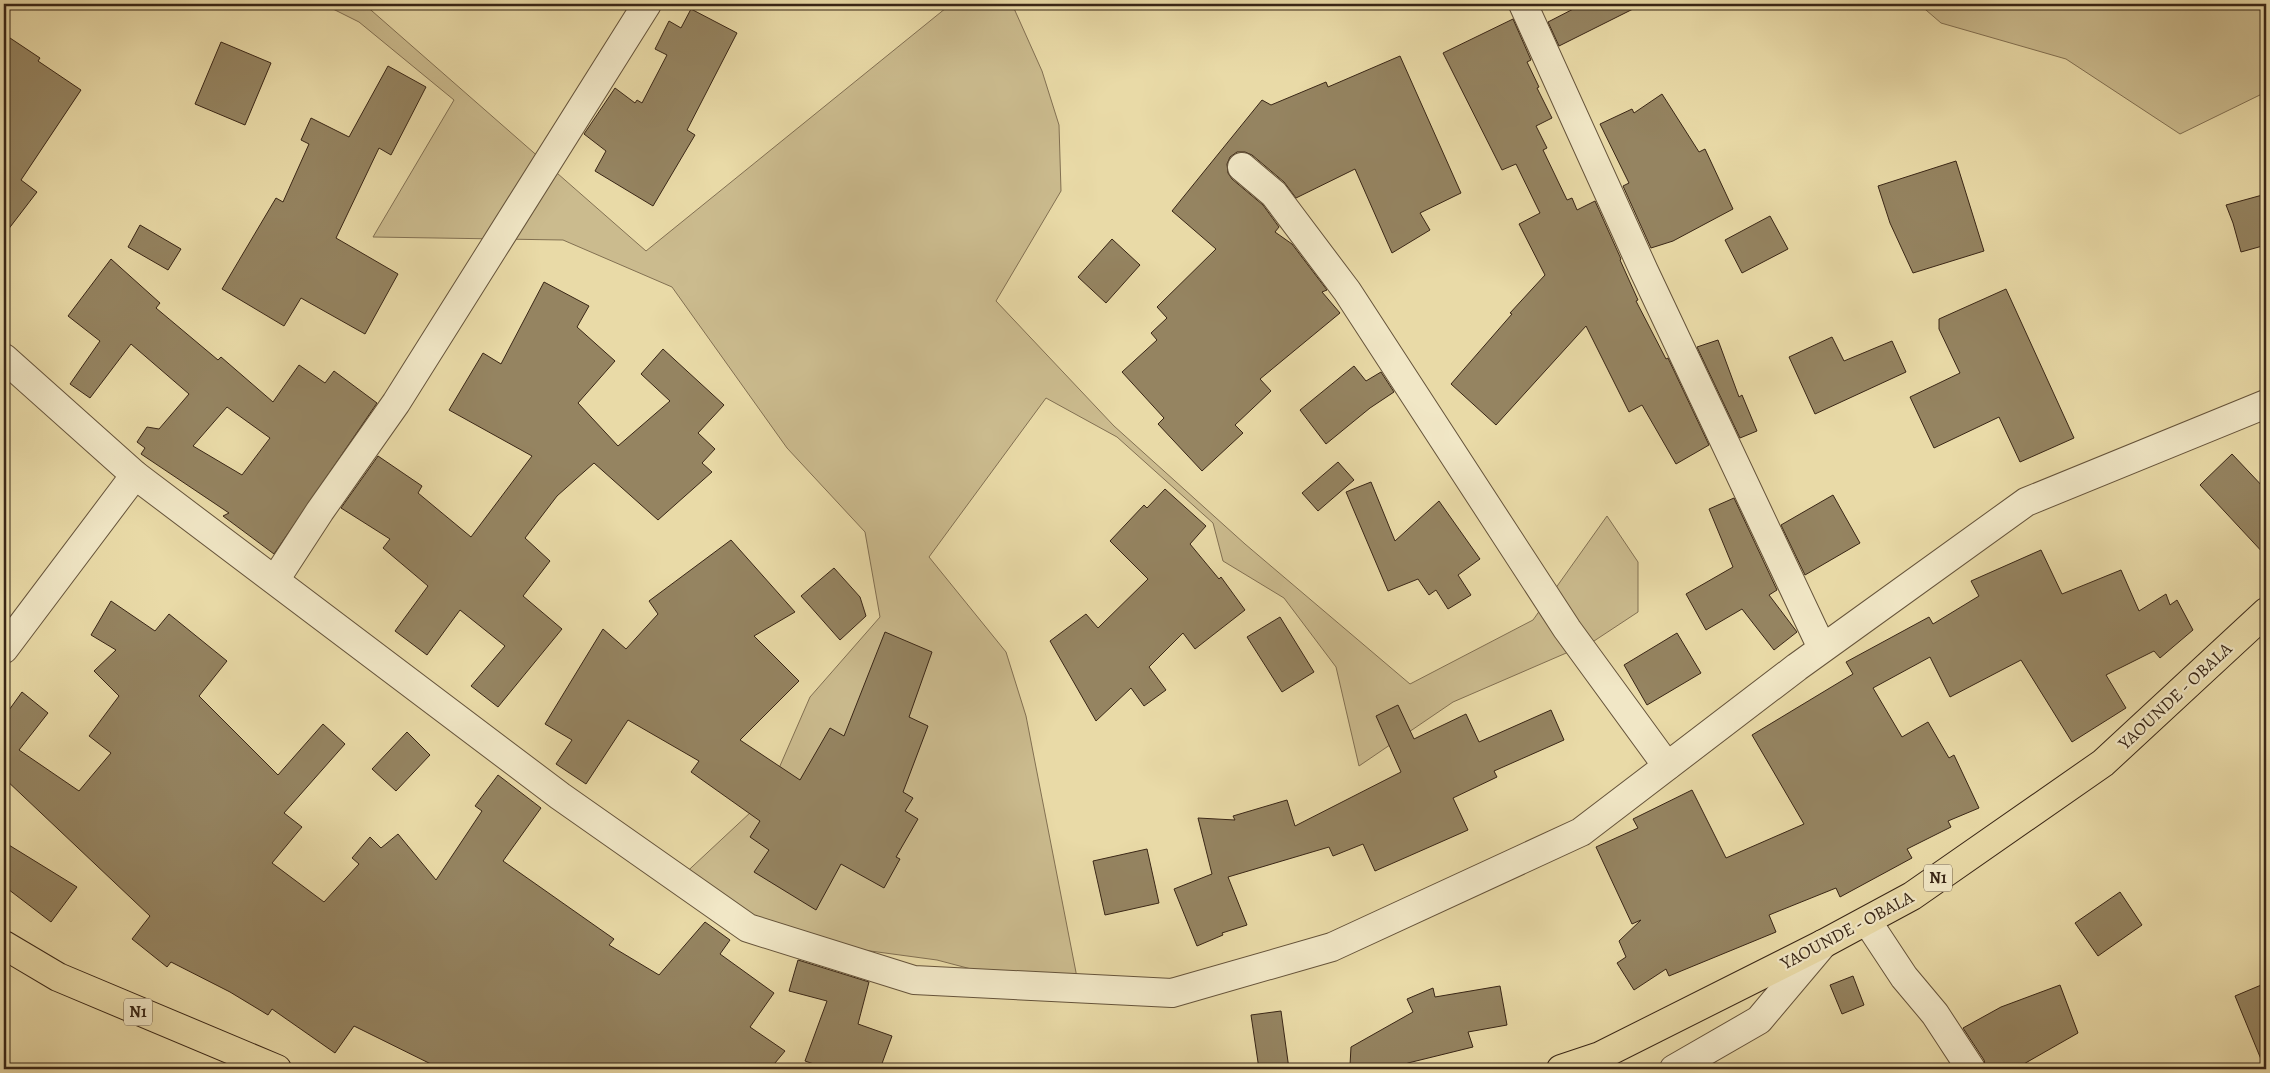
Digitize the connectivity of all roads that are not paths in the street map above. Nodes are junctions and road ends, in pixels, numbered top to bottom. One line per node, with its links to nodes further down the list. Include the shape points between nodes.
1 (647, 4): 7 (street, via 396,404)
2 (1523, 4): 9 (street, via 1644,271)
3 (1242, 167): 11 (street, via 1274,194 1347,291 1566,630)
4 (4, 358): 6 (street)
5 (2266, 404): 9 (street, via 2026,502)
6 (135, 475): 7 (street); 10 (street)
7 (275, 580): 11 (street, via 560,796 748,928 914,980 1172,994 1332,947 1581,832)
8 (2266, 612): 12 (highway, YAOUNDE - OBALA / N1, via 2103,763 1912,896)
9 (1822, 648): 11 (street)
10 (4, 649)
11 (1667, 766)
12 (1867, 921): 13 (highway, YAOUNDE - OBALA / N1); 18 (street)
13 (1823, 944): 16 (highway, YAOUNDE - OBALA / N1, via 1600,1056); 17 (street, via 1759,1020)
14 (4, 945): 15 (highway, N1, via 58,978)
15 (277, 1069)
16 (1561, 1069)
17 (1674, 1069)
18 (1972, 1069)

